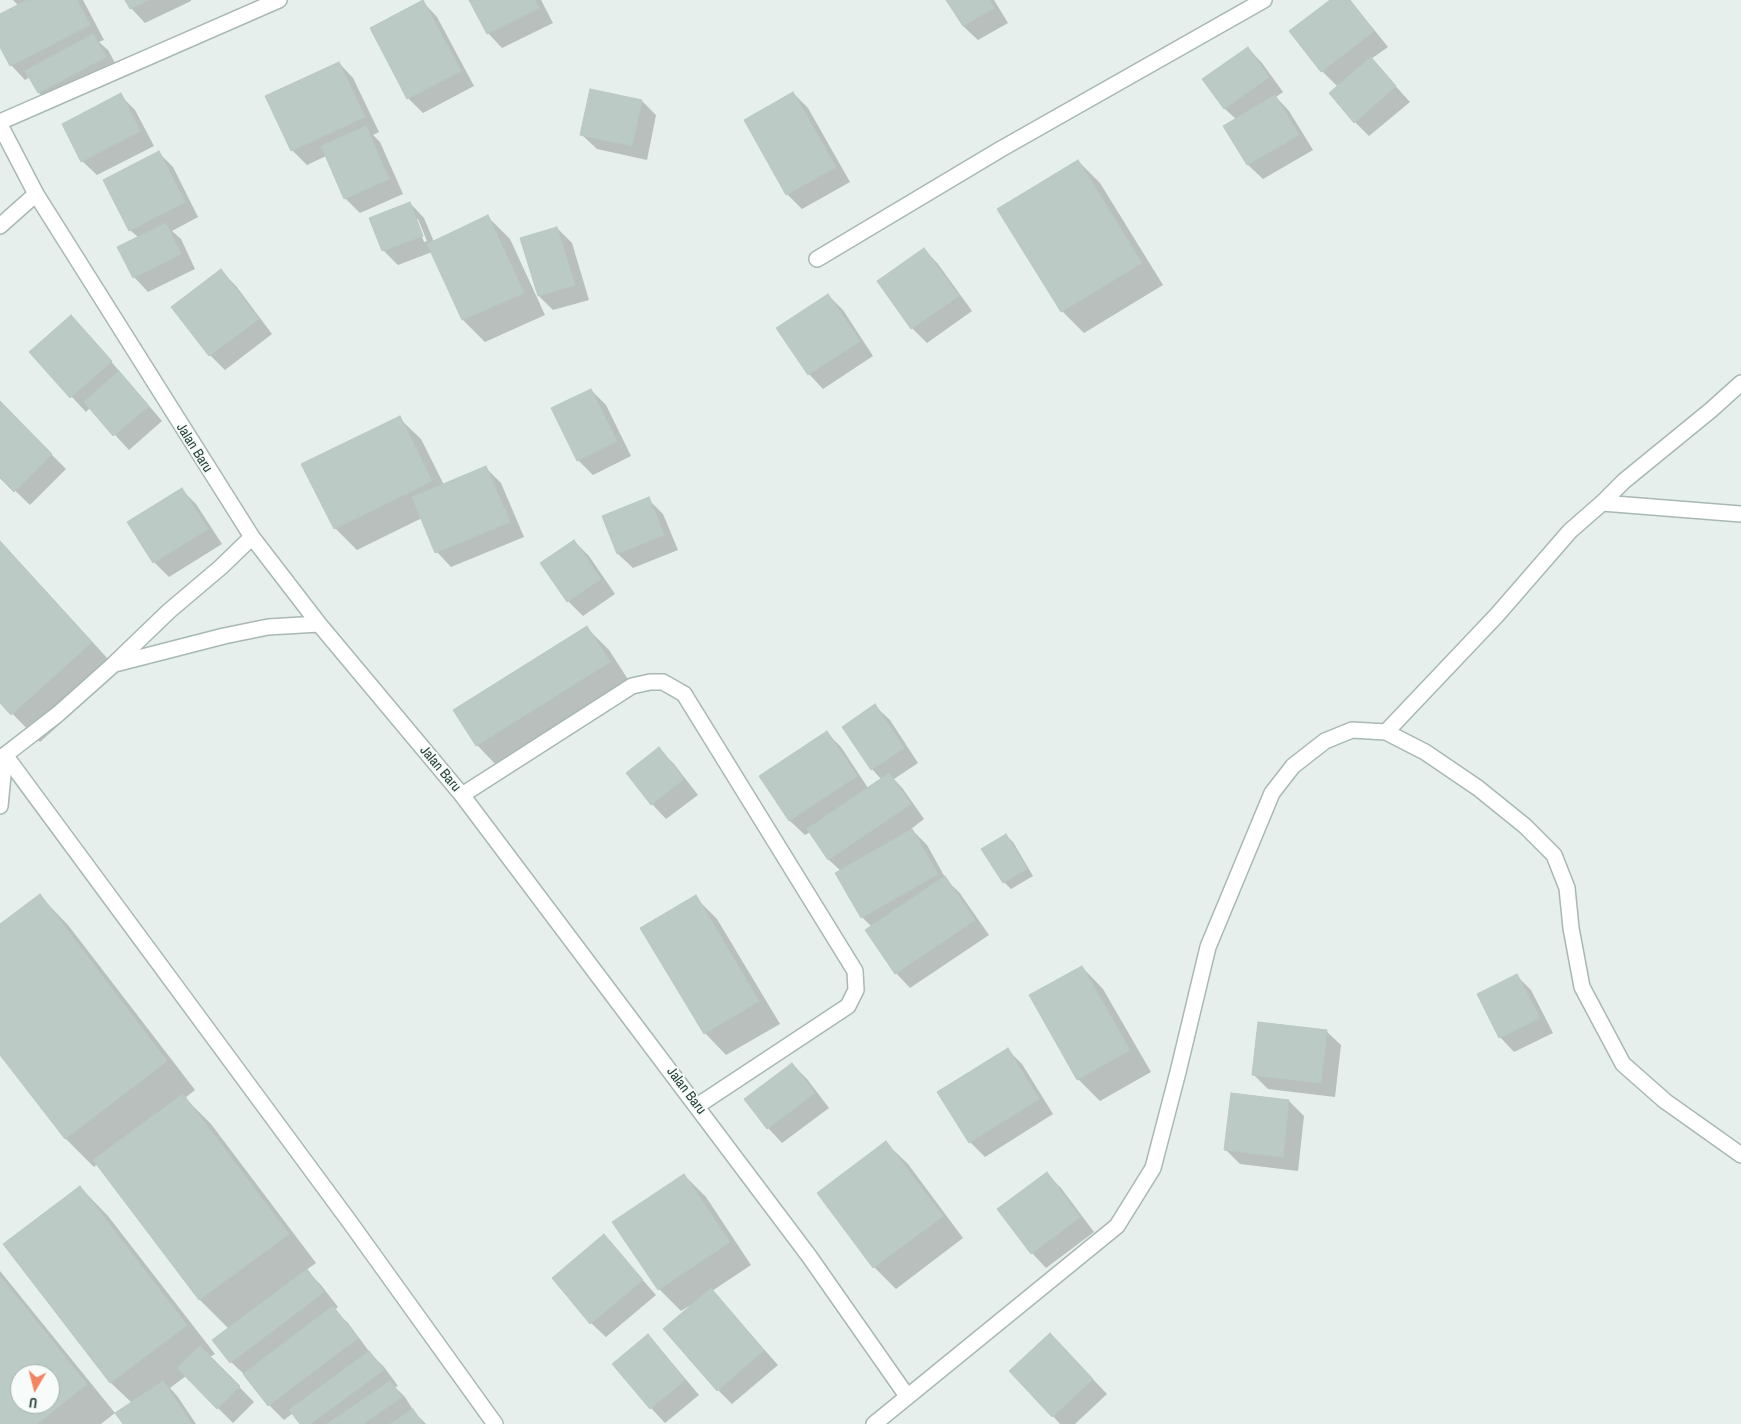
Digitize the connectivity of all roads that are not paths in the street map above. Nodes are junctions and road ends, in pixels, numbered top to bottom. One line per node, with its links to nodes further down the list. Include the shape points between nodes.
1 (279, 0): 3 (street)
2 (1264, 0): 6 (street)
3 (0, 124): 4 (street, Jalan Baru)
4 (36, 194): 5 (street); 10 (street, Jalan Baru)
5 (0, 226)
6 (817, 258)
7 (1741, 383): 8 (street)
8 (1602, 503): 9 (street); 13 (street, via 1570,531 1497,615)
9 (1741, 514)
10 (252, 537): 11 (street, Jalan Baru); 12 (street)
11 (319, 624): 12 (street, via 268,627); 15 (street, Jalan Baru)
12 (113, 665): 14 (street, via 58,714)
13 (1386, 732): 18 (street, via 1424,752 1478,788 1525,826 1554,855 1567,888 1582,987 1623,1064 1665,1101); 19 (street, via 1352,730 1325,741 1293,766 1272,794 1208,947 1153,1168 1117,1226)
14 (2, 757): 16 (street); 20 (street, via 349,1221)
15 (462, 795): 17 (street, Jalan Baru); 17 (street, via 632,686 663,682 684,694 855,971 856,990 848,1006)
16 (0, 806)
17 (697, 1106): 19 (street, Jalan Baru, via 809,1256)
18 (1741, 1154)
19 (907, 1396): 21 (street)
20 (494, 1424)
21 (874, 1424)

